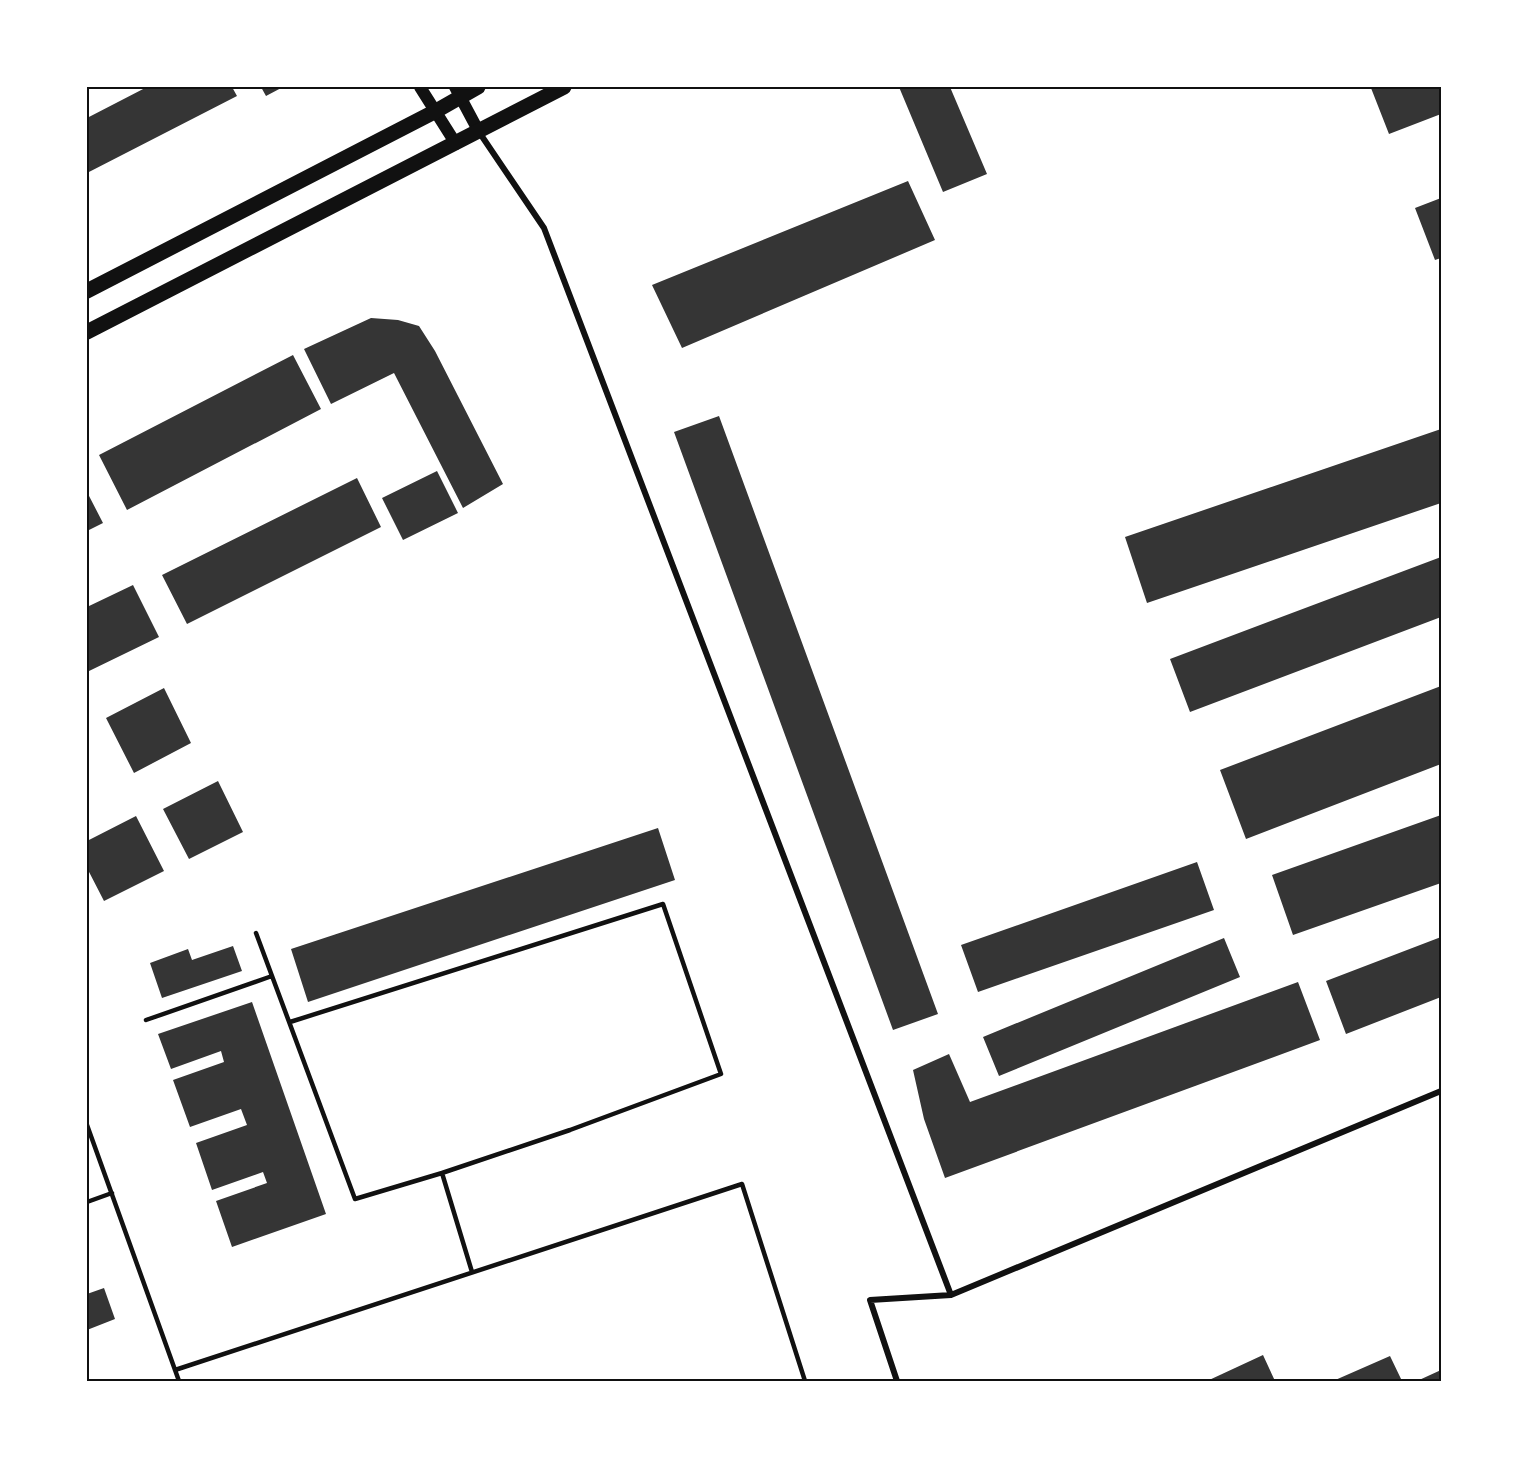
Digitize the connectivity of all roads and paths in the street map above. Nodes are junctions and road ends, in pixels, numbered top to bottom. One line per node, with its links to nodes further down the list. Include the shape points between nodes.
1 (420, 87): 5 (main road)
2 (478, 87): 4 (main road)
3 (564, 87): 6 (main road)
4 (458, 92): 5 (main road); 6 (main road)
5 (436, 111): 7 (main road); 8 (main road)
6 (479, 132): 7 (main road); 20 (street, via 544,228)
7 (456, 144): 9 (main road)
8 (87, 291)
9 (87, 332)
10 (256, 933): 11 (lane)
11 (272, 976): 12 (lane); 13 (lane)
12 (146, 1020)
13 (290, 1022): 16 (lane, via 355,1199); 16 (lane, via 663,904 721,1074)
14 (1441, 1091): 20 (street)
15 (87, 1126): 17 (lane)
16 (442, 1173): 19 (lane)
17 (112, 1193): 18 (lane); 21 (lane)
18 (87, 1202)
19 (472, 1272): 21 (lane); 23 (lane, via 742,1184)
20 (951, 1295): 24 (street, via 870,1300)
21 (175, 1370): 22 (lane)
22 (179, 1381)
23 (805, 1381)
24 (897, 1381)

